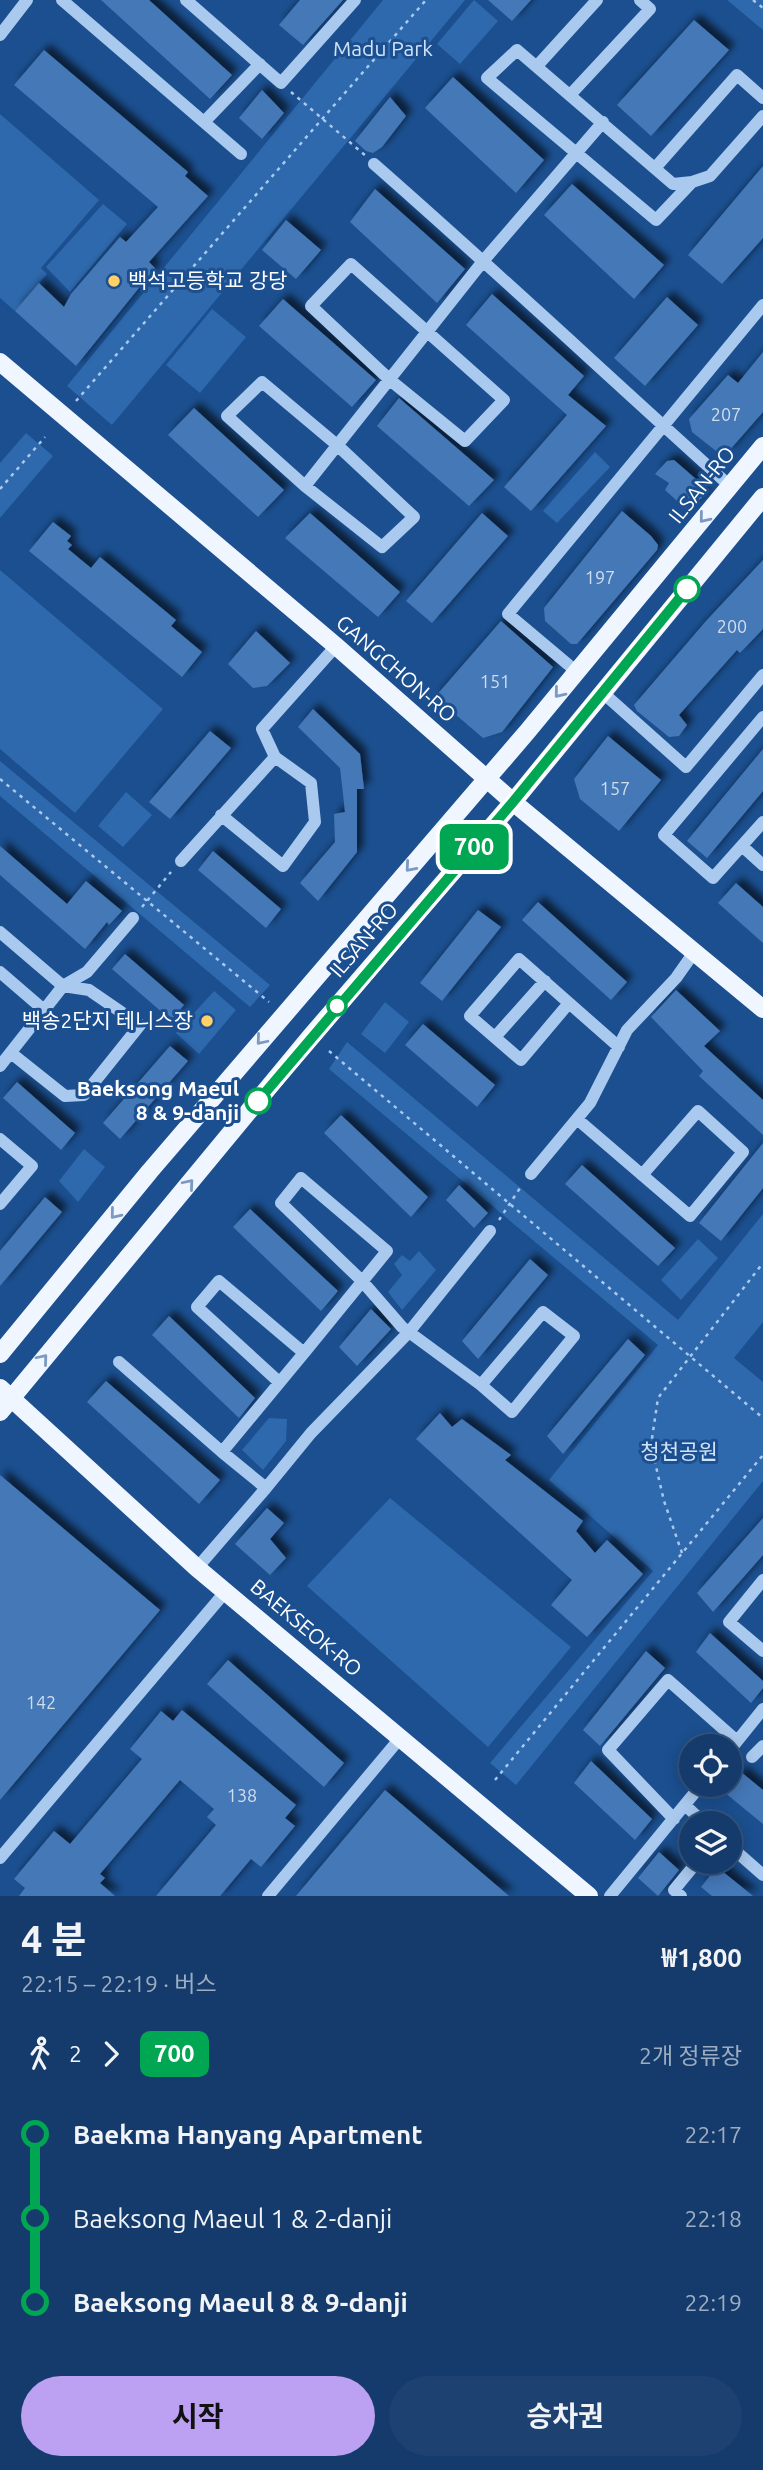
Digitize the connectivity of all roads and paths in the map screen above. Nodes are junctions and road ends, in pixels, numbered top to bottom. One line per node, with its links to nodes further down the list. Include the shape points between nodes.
1 (27, 0): 10 (street)
2 (62, 0): 18 (street)
3 (186, 0): 11 (street)
4 (355, 0): 13 (street)
5 (426, 0): 17 (path)
6 (597, 0): 12 (street)
7 (640, 0): 14 (street, via 650,9)
8 (753, 0): 9 (path)
9 (763, 8)
10 (0, 35)
11 (260, 64): 13 (street); 18 (street)
12 (537, 66): 14 (street); 20 (street, via 517,50 487,78)
13 (281, 83): 17 (path)
14 (570, 95): 19 (street)
15 (763, 98): 23 (street, via 737,75)
16 (763, 116): 24 (street, via 709,176)
17 (322, 118): 22 (path); 30 (path)
18 (204, 122): 21 (street)
19 (603, 122): 20 (street); 23 (street)
20 (575, 152): 24 (street, via 656,220); 25 (street)
21 (241, 154)
22 (374, 164): 25 (street)
23 (655, 168): 24 (street, via 673,184)
24 (692, 182)
25 (484, 260): 27 (street); 31 (street)
26 (763, 305): 31 (street)
27 (428, 331): 29 (street); 29 (street, via 504,400 465,441); 29 (street, via 351,264 311,306)
28 (0, 362): 39 (main road, GANGCHON-RO)
29 (390, 380): 33 (street)
30 (76, 401)
31 (664, 427): 36 (street); 40 (street, via 508,614)
32 (45, 437): 37 (path)
33 (338, 445): 35 (street); 35 (street, via 414,517 382,547); 35 (street, via 262,382 227,416)
34 (763, 446): 36 (main road, ILSAN-RO)
35 (305, 485)
36 (730, 486): 40 (main road, ILSAN-RO, one-way to 40)
37 (0, 489)
38 (760, 506): 42 (main road, ILSAN-RO)
39 (336, 646): 44 (street, via 262,729); 46 (main road, GANGCHON-RO)
40 (577, 672): 46 (main road, ILSAN-RO, one-way to 46)
41 (763, 675): 42 (street, via 685,766)
42 (601, 692): 47 (main road, ILSAN-RO)
43 (763, 717): 50 (street, via 664,835 713,878)
44 (275, 757): 48 (street); 48 (street, via 311,783 315,822 283,866)
45 (0, 779): 53 (path)
46 (487, 779): 47 (main road, GANGCHON-RO); 80 (main road, ILSAN-RO, one-way to 80, via 150,1171)
47 (513, 802): 56 (main road, GANGCHON-RO); 85 (main road, ILSAN-RO, one-way to 47)
48 (221, 815): 51 (street)
49 (763, 822): 50 (street)
50 (742, 846): 52 (street)
51 (181, 862): 53 (path)
52 (763, 864)
53 (147, 901): 54 (path); 60 (path)
54 (133, 918): 59 (street, via 87,972)
55 (0, 932): 59 (street)
56 (695, 951): 62 (main road, GANGCHON-RO); 65 (street, via 627,1030)
57 (0, 972): 63 (street)
58 (545, 981): 61 (street); 64 (street); 64 (street, via 519,959 470,1016)
59 (62, 986): 63 (street); 67 (street, via 89,990 140,1026 84,1095 65,1097)
60 (269, 1002)
61 (569, 1003): 64 (street, via 521,1060); 65 (street)
62 (763, 1009)
63 (44, 1010): 67 (street)
64 (495, 1037)
65 (619, 1046): 69 (street)
66 (329, 1051): 73 (path)
67 (11, 1053): 68 (street)
68 (0, 1066)
69 (577, 1119): 71 (street); 72 (street)
70 (0, 1139): 74 (street, via 32,1166)
71 (531, 1174): 73 (path)
72 (642, 1175): 72 (street, via 690,1216 743,1152 698,1111)
73 (510, 1203): 75 (path); 81 (path)
74 (0, 1204)
75 (490, 1231): 78 (street)
76 (763, 1263): 81 (path)
77 (362, 1281): 77 (street, via 281,1203 301,1178 387,1251); 78 (street); 79 (street)
78 (409, 1332): 84 (street); 89 (street, via 311,1433)
79 (304, 1353): 83 (street); 83 (street, via 219,1281 197,1307)
80 (0, 1354)
81 (690, 1357): 86 (path); 90 (path, via 658,1398 650,1445)
82 (119, 1362): 87 (street)
83 (279, 1382): 87 (street)
84 (481, 1385): 84 (street, via 543,1312 574,1336 512,1412)
85 (4, 1399): 91 (main road, BAEKSEOK-RO)
86 (763, 1418)
87 (222, 1452): 89 (street)
88 (763, 1455): 90 (path)
89 (266, 1489): 91 (street)
90 (682, 1553): 101 (path)
91 (197, 1568): 93 (main road, BAEKSEOK-RO)
92 (763, 1580): 94 (street, via 729,1622)
93 (226, 1591): 98 (main road, BAEKSEOK-RO); 107 (street)
94 (763, 1651)
95 (761, 1715): 97 (street)
96 (722, 1734): 105 (street, via 668,1680 608,1750)
97 (742, 1735)
98 (401, 1737): 110 (street); 111 (main road, BAEKSEOK-RO)
99 (763, 1746): 100 (street)
100 (752, 1757)
101 (495, 1780)
102 (691, 1797): 103 (street)
103 (685, 1805): 104 (street); 105 (street)
104 (691, 1811)
105 (674, 1819): 112 (street)
106 (742, 1857): 109 (street)
107 (0, 1858)
108 (687, 1874): 113 (street, via 674,1890)
109 (763, 1875)
110 (268, 1896)
111 (589, 1896)
112 (610, 1896)
113 (681, 1896)

